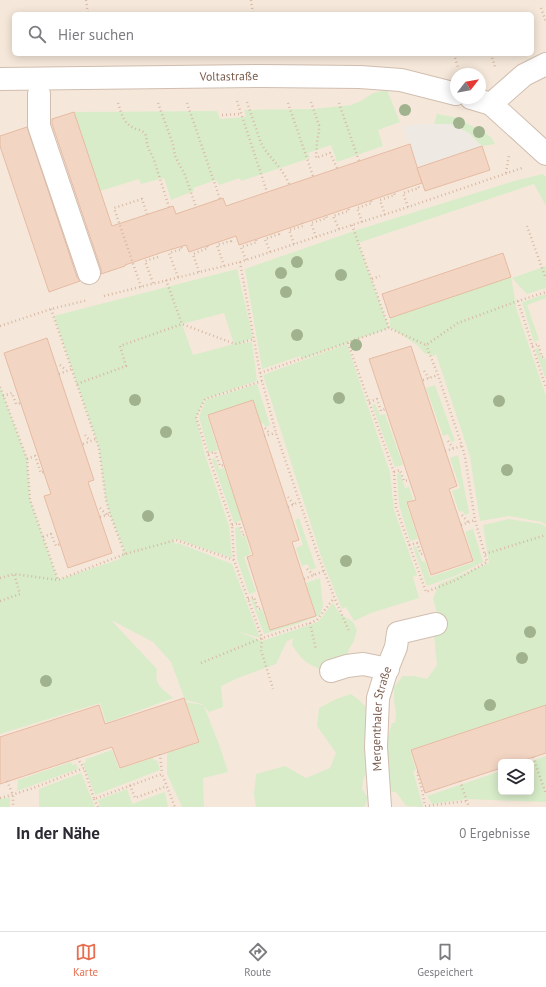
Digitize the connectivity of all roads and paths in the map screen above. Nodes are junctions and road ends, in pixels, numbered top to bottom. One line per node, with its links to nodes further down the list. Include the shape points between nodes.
1 (86, 0): 4 (path)
2 (251, 0): 5 (path)
3 (541, 8): 6 (path)
4 (88, 12)
5 (253, 12)
6 (546, 22)
7 (455, 56): 9 (path)
8 (546, 64): 13 (street)
9 (459, 68)
10 (0, 79): 11 (street, Voltastraße, via 360,77 401,80)
11 (450, 92)
12 (38, 94): 61 (street, via 40,126)
13 (486, 98)
14 (485, 104): 25 (street)
15 (340, 106): 26 (path)
16 (314, 109): 28 (path, via 319,125 316,158 330,153)
17 (239, 110): 23 (path)
18 (250, 110): 30 (path, via 264,149 287,176)
19 (290, 110): 29 (path)
20 (120, 111): 36 (path, via 126,123 146,136 148,149)
21 (160, 111): 37 (path)
22 (190, 111): 34 (path)
23 (241, 114): 24 (path); 32 (path)
24 (222, 115)
25 (546, 154)
26 (358, 161)
27 (526, 166): 38 (path)
28 (336, 168)
29 (313, 176)
30 (290, 184)
31 (418, 184): 38 (path, via 419,188 402,193)
32 (267, 192)
33 (394, 193): 41 (path, via 395,195 380,200)
34 (220, 199)
35 (371, 200): 43 (path, via 372,203 357,208)
36 (169, 207)
37 (196, 207)
38 (408, 207): 41 (path)
39 (348, 208): 47 (path, via 348,211 333,216)
40 (147, 214): 68 (path, via 142,199 114,208)
41 (385, 215): 43 (path)
42 (326, 216): 49 (path, via 327,218 311,223)
43 (362, 222): 45 (path)
44 (302, 223): 52 (path, via 303,226 289,230)
45 (352, 225): 47 (path); 64 (path)
46 (527, 226): 65 (path)
47 (338, 229): 49 (path)
48 (278, 232): 55 (path, via 279,234 265,239)
49 (316, 237): 52 (path)
50 (230, 238): 59 (path, via 231,241 217,245)
51 (256, 239): 57 (path, via 257,242 241,247)
52 (294, 244): 55 (path)
53 (180, 246): 63 (path, via 182,249 169,253)
54 (207, 246): 60 (path, via 208,248 193,254)
55 (270, 252): 57 (path)
56 (157, 254): 67 (path, via 158,257 145,261)
57 (246, 260): 58 (path)
58 (240, 262): 59 (path); 77 (path)
59 (224, 266): 60 (path)
60 (199, 272): 63 (path)
61 (90, 273)
62 (380, 276): 64 (path)
63 (178, 277): 66 (path)
64 (371, 279): 76 (path)
65 (546, 279)
66 (166, 280): 67 (path); 74 (path)
67 (153, 284): 68 (path)
68 (141, 287): 70 (path)
69 (546, 292): 72 (path)
70 (101, 296)
71 (94, 298): 73 (path)
72 (518, 301): 79 (path, via 458,323); 80 (path)
73 (51, 309): 75 (path); 83 (path)
74 (182, 324): 77 (path, via 234,344); 92 (path, via 120,346 126,366)
75 (0, 326)
76 (389, 328): 78 (path); 79 (path)
77 (254, 339): 86 (path)
78 (348, 342): 86 (path); 96 (path)
79 (426, 345): 88 (path)
80 (532, 346): 81 (path, via 538,344 542,357); 94 (path)
81 (545, 356)
82 (60, 365): 84 (path)
83 (72, 369): 84 (path); 92 (path)
84 (67, 371): 87 (path)
85 (424, 371): 89 (path)
86 (260, 373): 91 (path)
87 (59, 374)
88 (438, 375): 89 (path); 108 (path)
89 (429, 378): 90 (path)
90 (423, 380)
91 (262, 381): 100 (path); 111 (path, via 204,399 196,417)
92 (77, 384): 104 (path)
93 (0, 388): 95 (path)
94 (546, 388)
95 (3, 396): 97 (path, via 12,393 16,404); 112 (path)
96 (369, 402): 98 (path, via 377,399 381,411); 115 (path)
97 (21, 403)
98 (386, 409)
99 (265, 428): 101 (path)
100 (276, 433): 101 (path); 118 (path)
101 (270, 434): 103 (path)
102 (85, 435): 105 (path)
103 (264, 436)
104 (96, 439): 105 (path); 122 (path)
105 (90, 441): 107 (path)
106 (448, 441): 109 (path)
107 (82, 444)
108 (462, 446): 109 (path); 125 (path)
109 (453, 448): 110 (path)
110 (445, 451)
111 (208, 454): 113 (path, via 215,452 220,466); 127 (path)
112 (27, 459): 114 (path, via 35,456 41,473); 131 (path, via 30,500)
113 (224, 465)
114 (44, 472)
115 (394, 472): 116 (path, via 400,470 404,481); 133 (path, via 396,507)
116 (409, 480)
117 (288, 497): 119 (path)
118 (299, 502): 119 (path); 139 (path)
119 (294, 504): 120 (path)
120 (288, 507)
121 (100, 508): 122 (path)
122 (109, 514): 124 (path); 135 (path)
123 (462, 515): 126 (path)
124 (100, 518)
125 (475, 520): 126 (path); 136 (path)
126 (468, 522): 128 (path)
127 (232, 525): 129 (path, via 239,523 243,535); 137 (path)
128 (461, 525)
129 (246, 533)
130 (546, 535): 136 (path)
131 (43, 537): 132 (path, via 51,534 56,546); 144 (path)
132 (60, 544)
133 (409, 545): 134 (path, via 416,543 421,554); 136 (path, via 426,592 456,580 487,562)
134 (424, 553)
135 (125, 554): 137 (path, via 176,540); 144 (path)
136 (485, 554)
137 (234, 560): 146 (path)
138 (307, 569): 141 (path)
139 (324, 571): 141 (path); 145 (path)
140 (14, 574): 142 (path); 144 (path); 147 (path, via 20,594)
141 (314, 575): 143 (path)
142 (0, 578)
143 (304, 579)
144 (58, 580)
145 (334, 598): 150 (path); 151 (path, via 317,620)
146 (248, 599): 148 (path, via 254,596 258,609); 151 (path)
147 (0, 601)
148 (263, 608)
149 (436, 624): 153 (street, Mergenthaler Straße, via 398,633)
150 (349, 631)
151 (262, 638): 152 (path); 155 (path, via 261,650)
152 (201, 663)
153 (388, 669): 154 (street, via 363,664); 175 (street, Mergenthaler Straße, via 378,698 376,747)
154 (331, 671)
155 (273, 689)
156 (160, 754): 161 (path)
157 (533, 757): 166 (path)
158 (77, 758): 159 (path)
159 (84, 768): 168 (path); 170 (path)
160 (418, 772): 171 (path, via 425,806)
161 (162, 774): 164 (path); 165 (path)
162 (7, 781): 168 (path)
163 (460, 781): 171 (path)
164 (130, 786): 165 (path, via 135,798); 170 (path)
165 (167, 786): 174 (path)
166 (545, 789): 167 (path)
167 (546, 794)
168 (13, 795): 169 (path); 172 (path)
169 (0, 798)
170 (94, 799): 173 (path)
171 (467, 801): 176 (path)
172 (13, 807)
173 (98, 807)
174 (176, 807)
175 (380, 807)
176 (469, 807)

